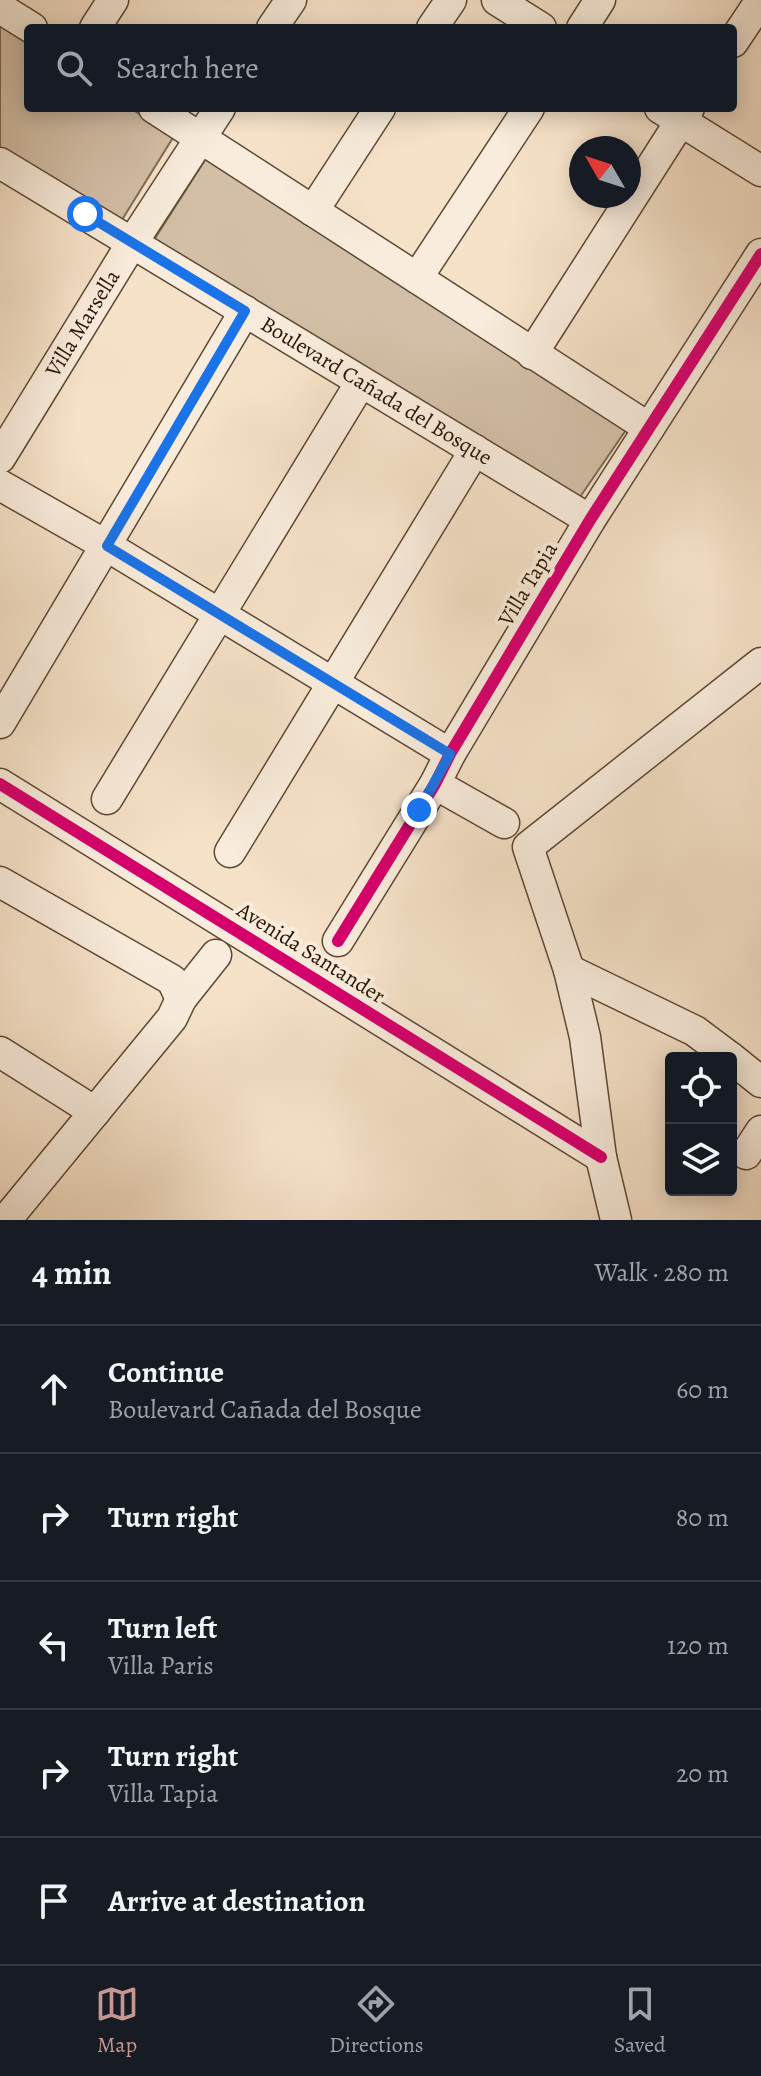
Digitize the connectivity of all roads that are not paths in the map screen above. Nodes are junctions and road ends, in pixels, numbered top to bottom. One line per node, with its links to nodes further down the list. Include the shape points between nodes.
1 (113, 0): 9 (street)
2 (291, 0): 10 (street)
3 (451, 0): 11 (street)
4 (497, 0): 12 (street)
5 (600, 0): 13 (street)
6 (761, 0): 14 (street)
7 (0, 8): 8 (street)
8 (26, 24)
9 (98, 24)
10 (275, 24)
11 (435, 24)
12 (535, 24)
13 (585, 24)
14 (737, 36)
15 (160, 112): 20 (street)
16 (217, 112): 20 (street, Villa Marsella)
17 (377, 112): 23 (street)
18 (526, 112): 26 (street)
19 (677, 113): 21 (street); 28 (street)
20 (200, 138): 23 (street); 24 (street, Villa Marsella)
21 (761, 171)
22 (4, 175): 24 (street, Boulevard Cañada del Bosque)
23 (313, 211): 26 (street)
24 (132, 243): 27 (street, Boulevard Cañada del Bosque); 32 (street, Villa Marsella)
25 (761, 254): 30 (street, Villa Tapia)
26 (417, 278): 28 (street)
27 (245, 311): 29 (street, Boulevard Cañada del Bosque); 35 (street)
28 (532, 354): 30 (street)
29 (361, 382): 31 (street, Boulevard Cañada del Bosque); 36 (street)
30 (649, 428): 34 (street, Villa Tapia)
31 (475, 450): 34 (street, Boulevard Cañada del Bosque); 38 (street)
32 (0, 458)
33 (0, 485): 35 (street)
34 (590, 520): 40 (street, Villa Tapia)
35 (107, 546): 36 (street); 39 (street)
36 (219, 614): 38 (street); 43 (street)
37 (761, 663): 49 (street, via 528,847)
38 (332, 682): 40 (street); 45 (street)
39 (0, 723)
40 (450, 754): 42 (street, Villa Tapia)
41 (0, 784): 56 (street, Avenida Santander)
42 (435, 784): 44 (street); 47 (street, Villa Tapia)
43 (107, 799)
44 (504, 823)
45 (230, 852)
46 (0, 882): 50 (street, via 172,980)
47 (338, 941)
48 (216, 955): 50 (street)
49 (569, 970): 52 (street, via 695,1031); 56 (street, via 585,1037)
50 (181, 999): 55 (street, via 172,1018)
51 (0, 1052): 55 (street)
52 (723, 1052)
53 (737, 1063): 54 (street)
54 (761, 1082)
55 (95, 1112): 57 (street)
56 (601, 1157): 58 (street)
57 (8, 1206)
58 (616, 1220)

